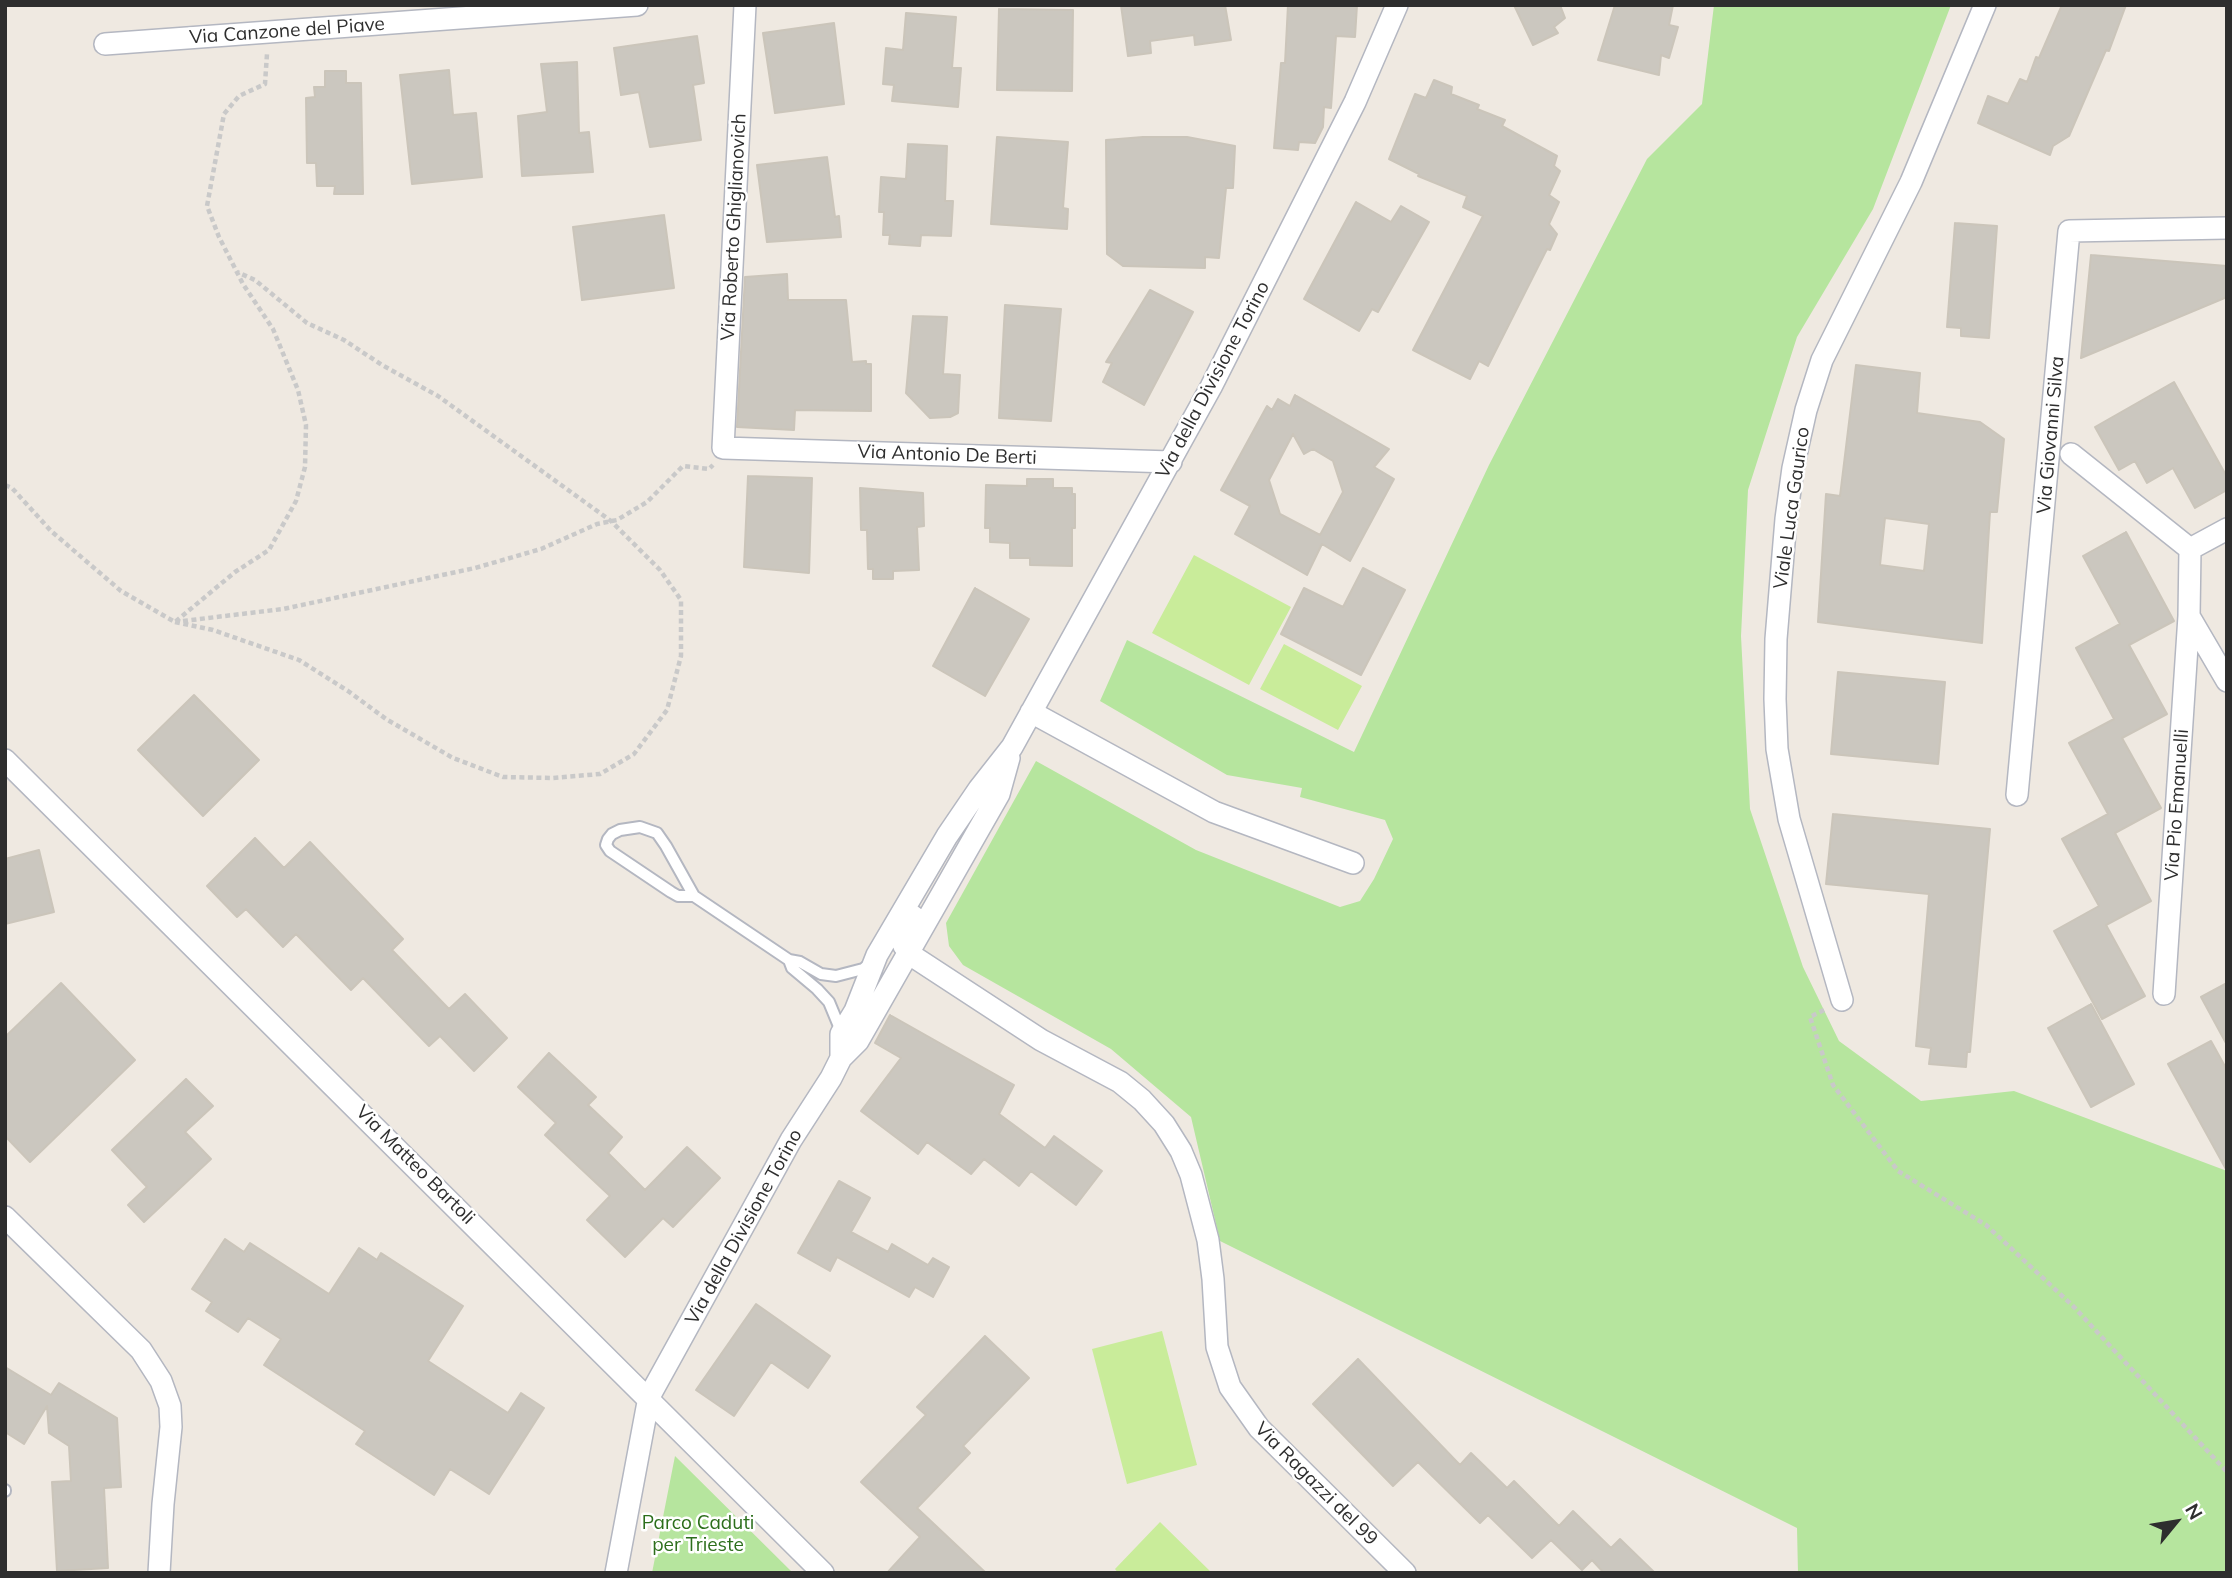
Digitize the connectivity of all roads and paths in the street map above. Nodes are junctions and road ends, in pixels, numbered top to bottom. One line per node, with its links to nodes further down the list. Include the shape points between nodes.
1 (637, 5): 5 (street, Via Canzone del Piave)
2 (745, 5): 9 (street, Via Roberto Ghiglianovich)
3 (1397, 5): 11 (street, Via della Divisione Torino, via 1355,102)
4 (1985, 5): 31 (street, Viale Luca Gaurico, via 1911,182 1822,360 1793,468 1776,639 1777,749 1789,820)
5 (268, 32): 6 (street, Via Canzone del Piave); 8 (path, via 265,84 239,96 224,114 207,206)
6 (105, 44)
7 (2227, 228): 23 (street, Via Giovanni Silva, via 2069,231)
8 (237, 272): 14 (path, via 255,280 307,323 438,396); 18 (path, via 273,329 298,390 306,425 305,467 296,501 269,550)
9 (723, 448): 11 (street, Via Antonio De Berti)
10 (2071, 454): 16 (street)
11 (1171, 462): 20 (street, Via della Divisione Torino)
12 (701, 468): 14 (path, via 683,466 647,502)
13 (5, 485): 18 (path, via 121,591)
14 (611, 521): 18 (path, via 541,549 475,568 283,610); 18 (path, via 660,570 681,600 681,656 667,710 634,754 600,774 503,777 453,758 299,660 213,629)
15 (2227, 529): 16 (street)
16 (2190, 549): 17 (street, Via Pio Emanuelli)
17 (2189, 616): 19 (street); 30 (street, Via Pio Emanuelli)
18 (175, 622)
19 (2227, 681)
20 (1031, 712): 21 (street, Via della Divisione Torino); 25 (street, via 1214,812)
21 (1012, 747): 24 (street, Via della Divisione Torino); 27 (street, Via della Divisione Torino, via 999,794)
22 (5, 760): 35 (street, Via Matteo Bartoli)
23 (2017, 795)
24 (955, 824): 27 (street, via 949,846 902,939); 28 (street, Via della Divisione Torino)
25 (1353, 863)
26 (694, 896): 26 (lane, via 656,833 640,827 620,830 608,839 610,851 671,892); 29 (lane)
27 (909, 952): 33 (street, Via della Divisione Torino, via 858,1041); 40 (street, Via Ragazzi del 99, via 1041,1040 1120,1082 1164,1124 1191,1175 1208,1240 1217,1347 1230,1387 1259,1428)
28 (877, 955): 29 (lane, via 863,969 836,976); 32 (street, Via della Divisione Torino)
29 (789, 960): 32 (lane, via 829,1002)
30 (2164, 994)
31 (1842, 999): 36 (path, via 1810,1017 1833,1084 1898,1171 1986,1225 2073,1306)
32 (841, 1034): 33 (street, Via della Divisione Torino)
33 (841, 1058): 35 (street, Via della Divisione Torino, via 790,1140)
34 (5, 1217): 37 (street, via 141,1350 161,1381 171,1417)
35 (649, 1397): 38 (street, Via della Divisione Torino); 39 (street, Via Matteo Bartoli)
36 (2227, 1472)
37 (159, 1573)
38 (616, 1573)
39 (823, 1573)
40 (1405, 1573)

